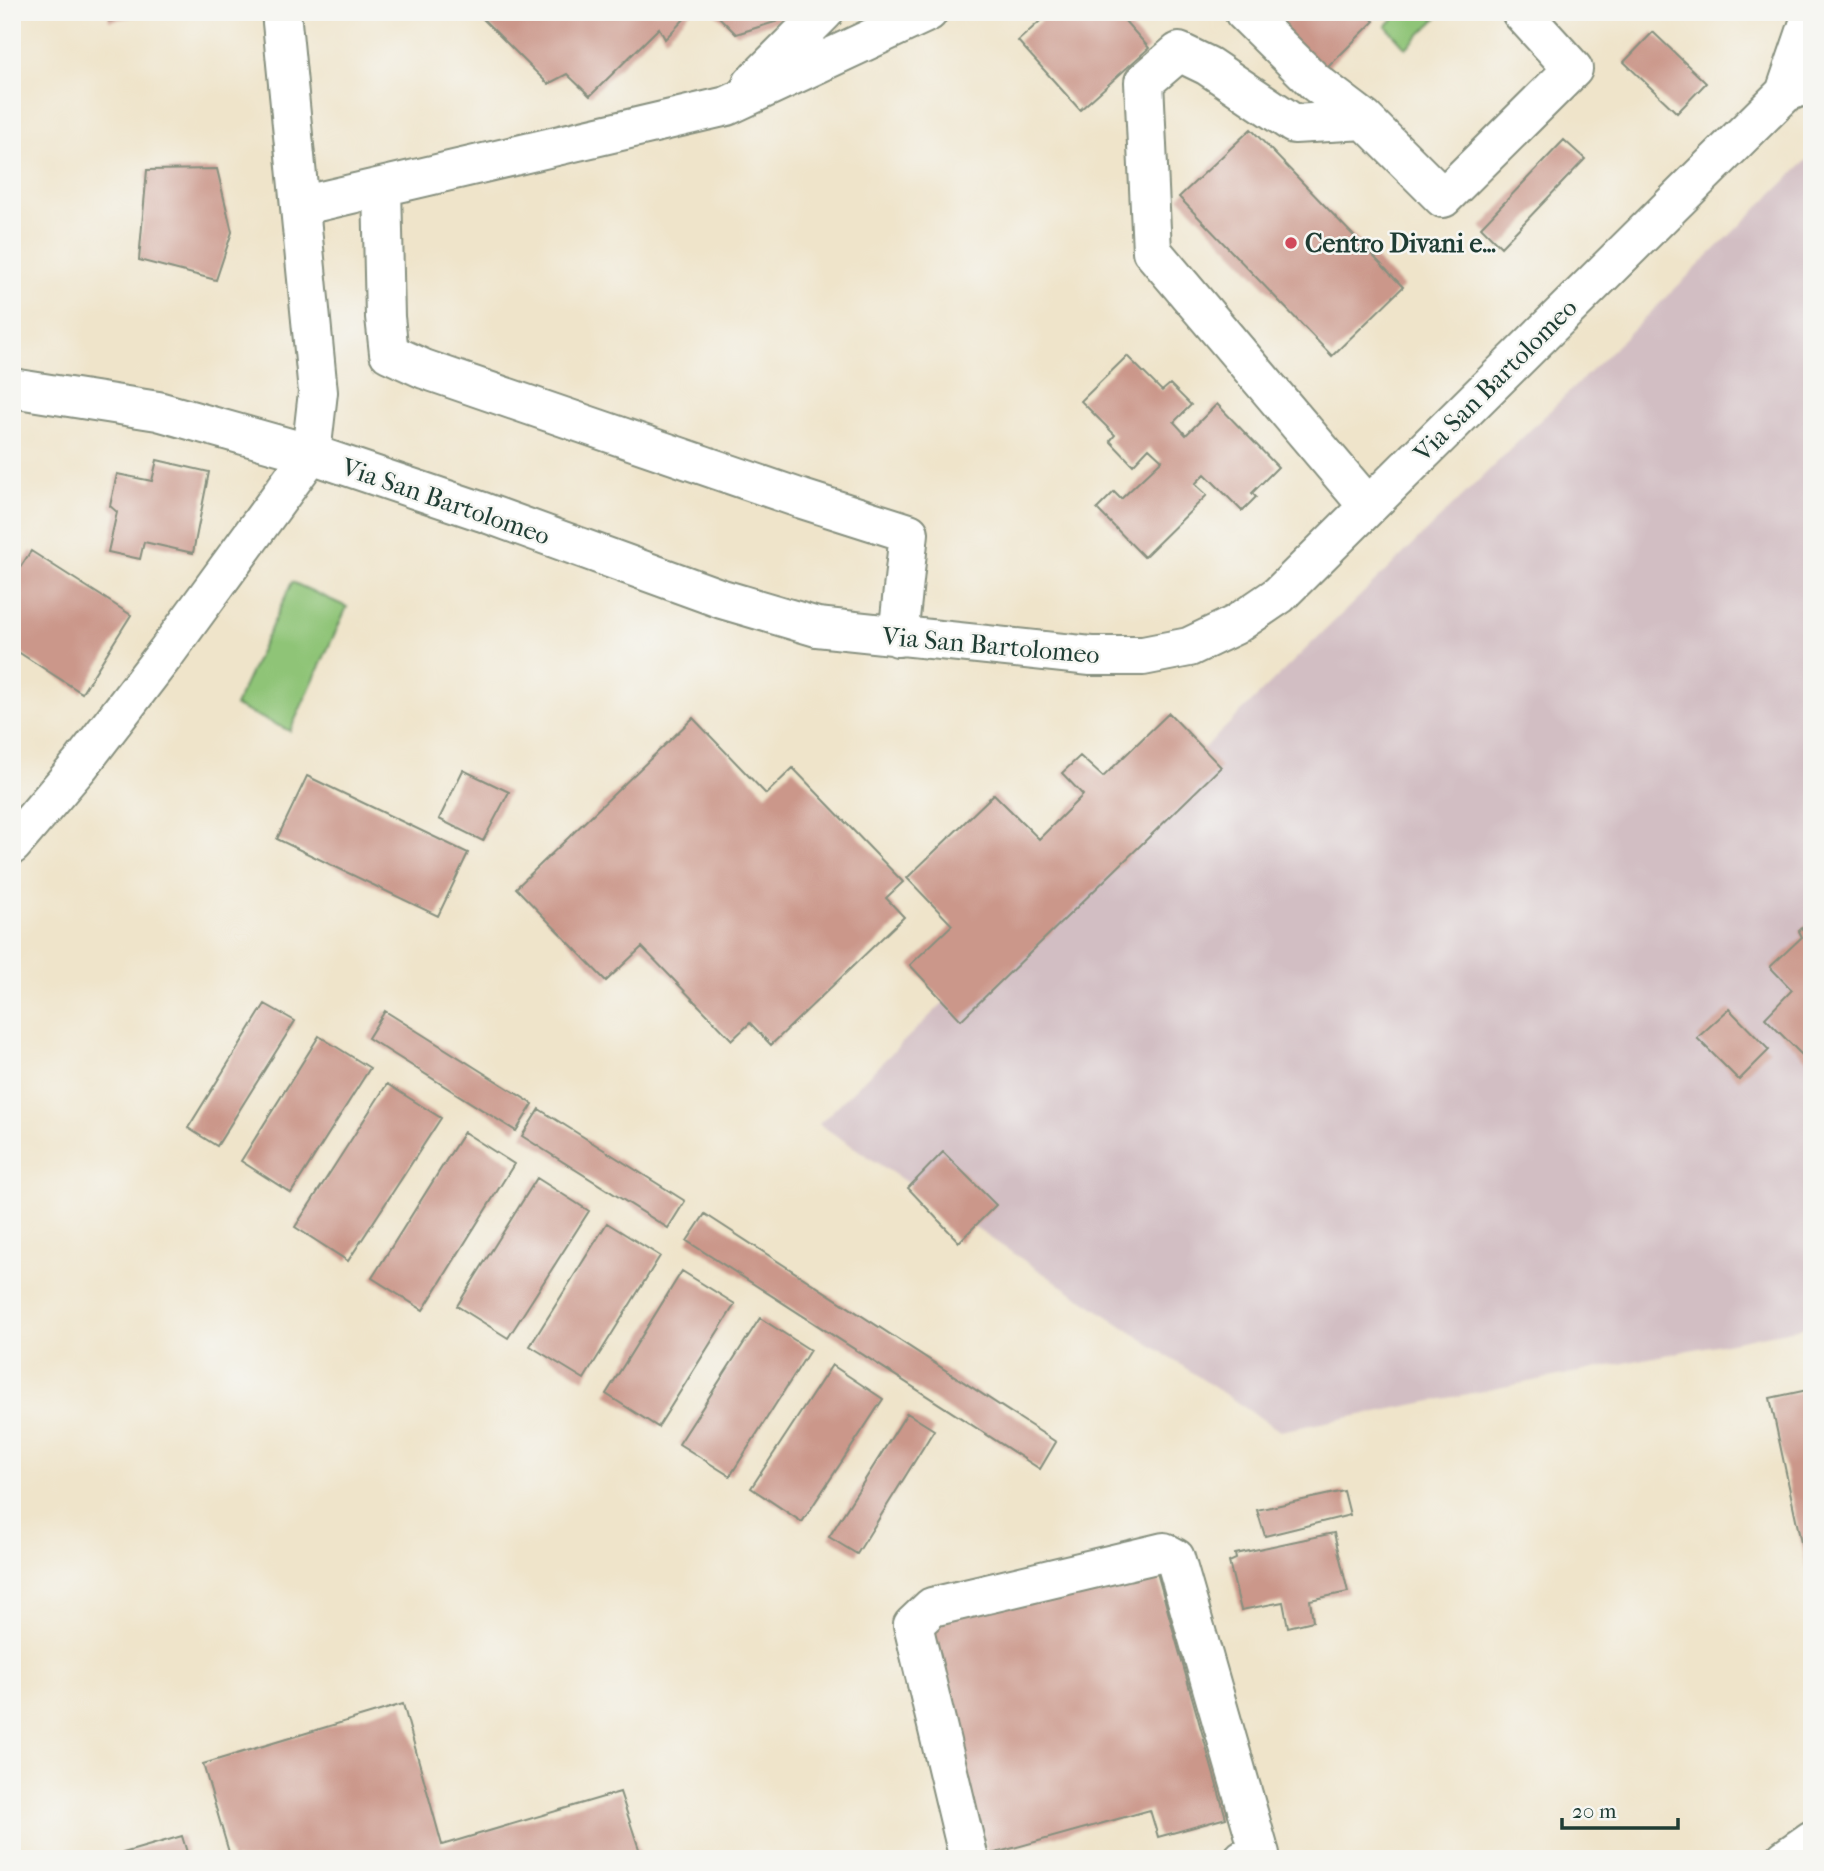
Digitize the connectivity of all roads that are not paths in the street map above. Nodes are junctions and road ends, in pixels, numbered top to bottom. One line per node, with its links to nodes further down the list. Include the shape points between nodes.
1 (281, 12): 11 (street)
2 (824, 12): 8 (street)
3 (928, 12): 8 (street)
4 (1244, 12): 9 (street, via 1315,82)
5 (1812, 14): 7 (street)
6 (1534, 17): 9 (street, via 1573,69 1443,198)
7 (1798, 87): 14 (street, Via San Bartolomeo)
8 (727, 106): 10 (street)
9 (1365, 120): 14 (street, via 1294,124 1180,52 1144,82 1152,251)
10 (382, 187): 11 (street); 15 (street, via 389,353 436,373 909,533)
11 (300, 206): 13 (street, via 318,392)
12 (12, 388): 13 (street, Via San Bartolomeo, via 159,411)
13 (311, 454): 15 (street, Via San Bartolomeo, via 817,628); 16 (street, via 166,653)
14 (1368, 506): 15 (street, Via San Bartolomeo, via 1279,595 1235,625 1189,647 1143,656 1091,656)
15 (898, 637)
16 (12, 845)
17 (1812, 1840): 20 (street)
18 (969, 1859): 19 (street, via 912,1625 932,1607 1164,1552 1175,1559 1260,1854)
19 (1243, 1859)
20 (1785, 1859)

